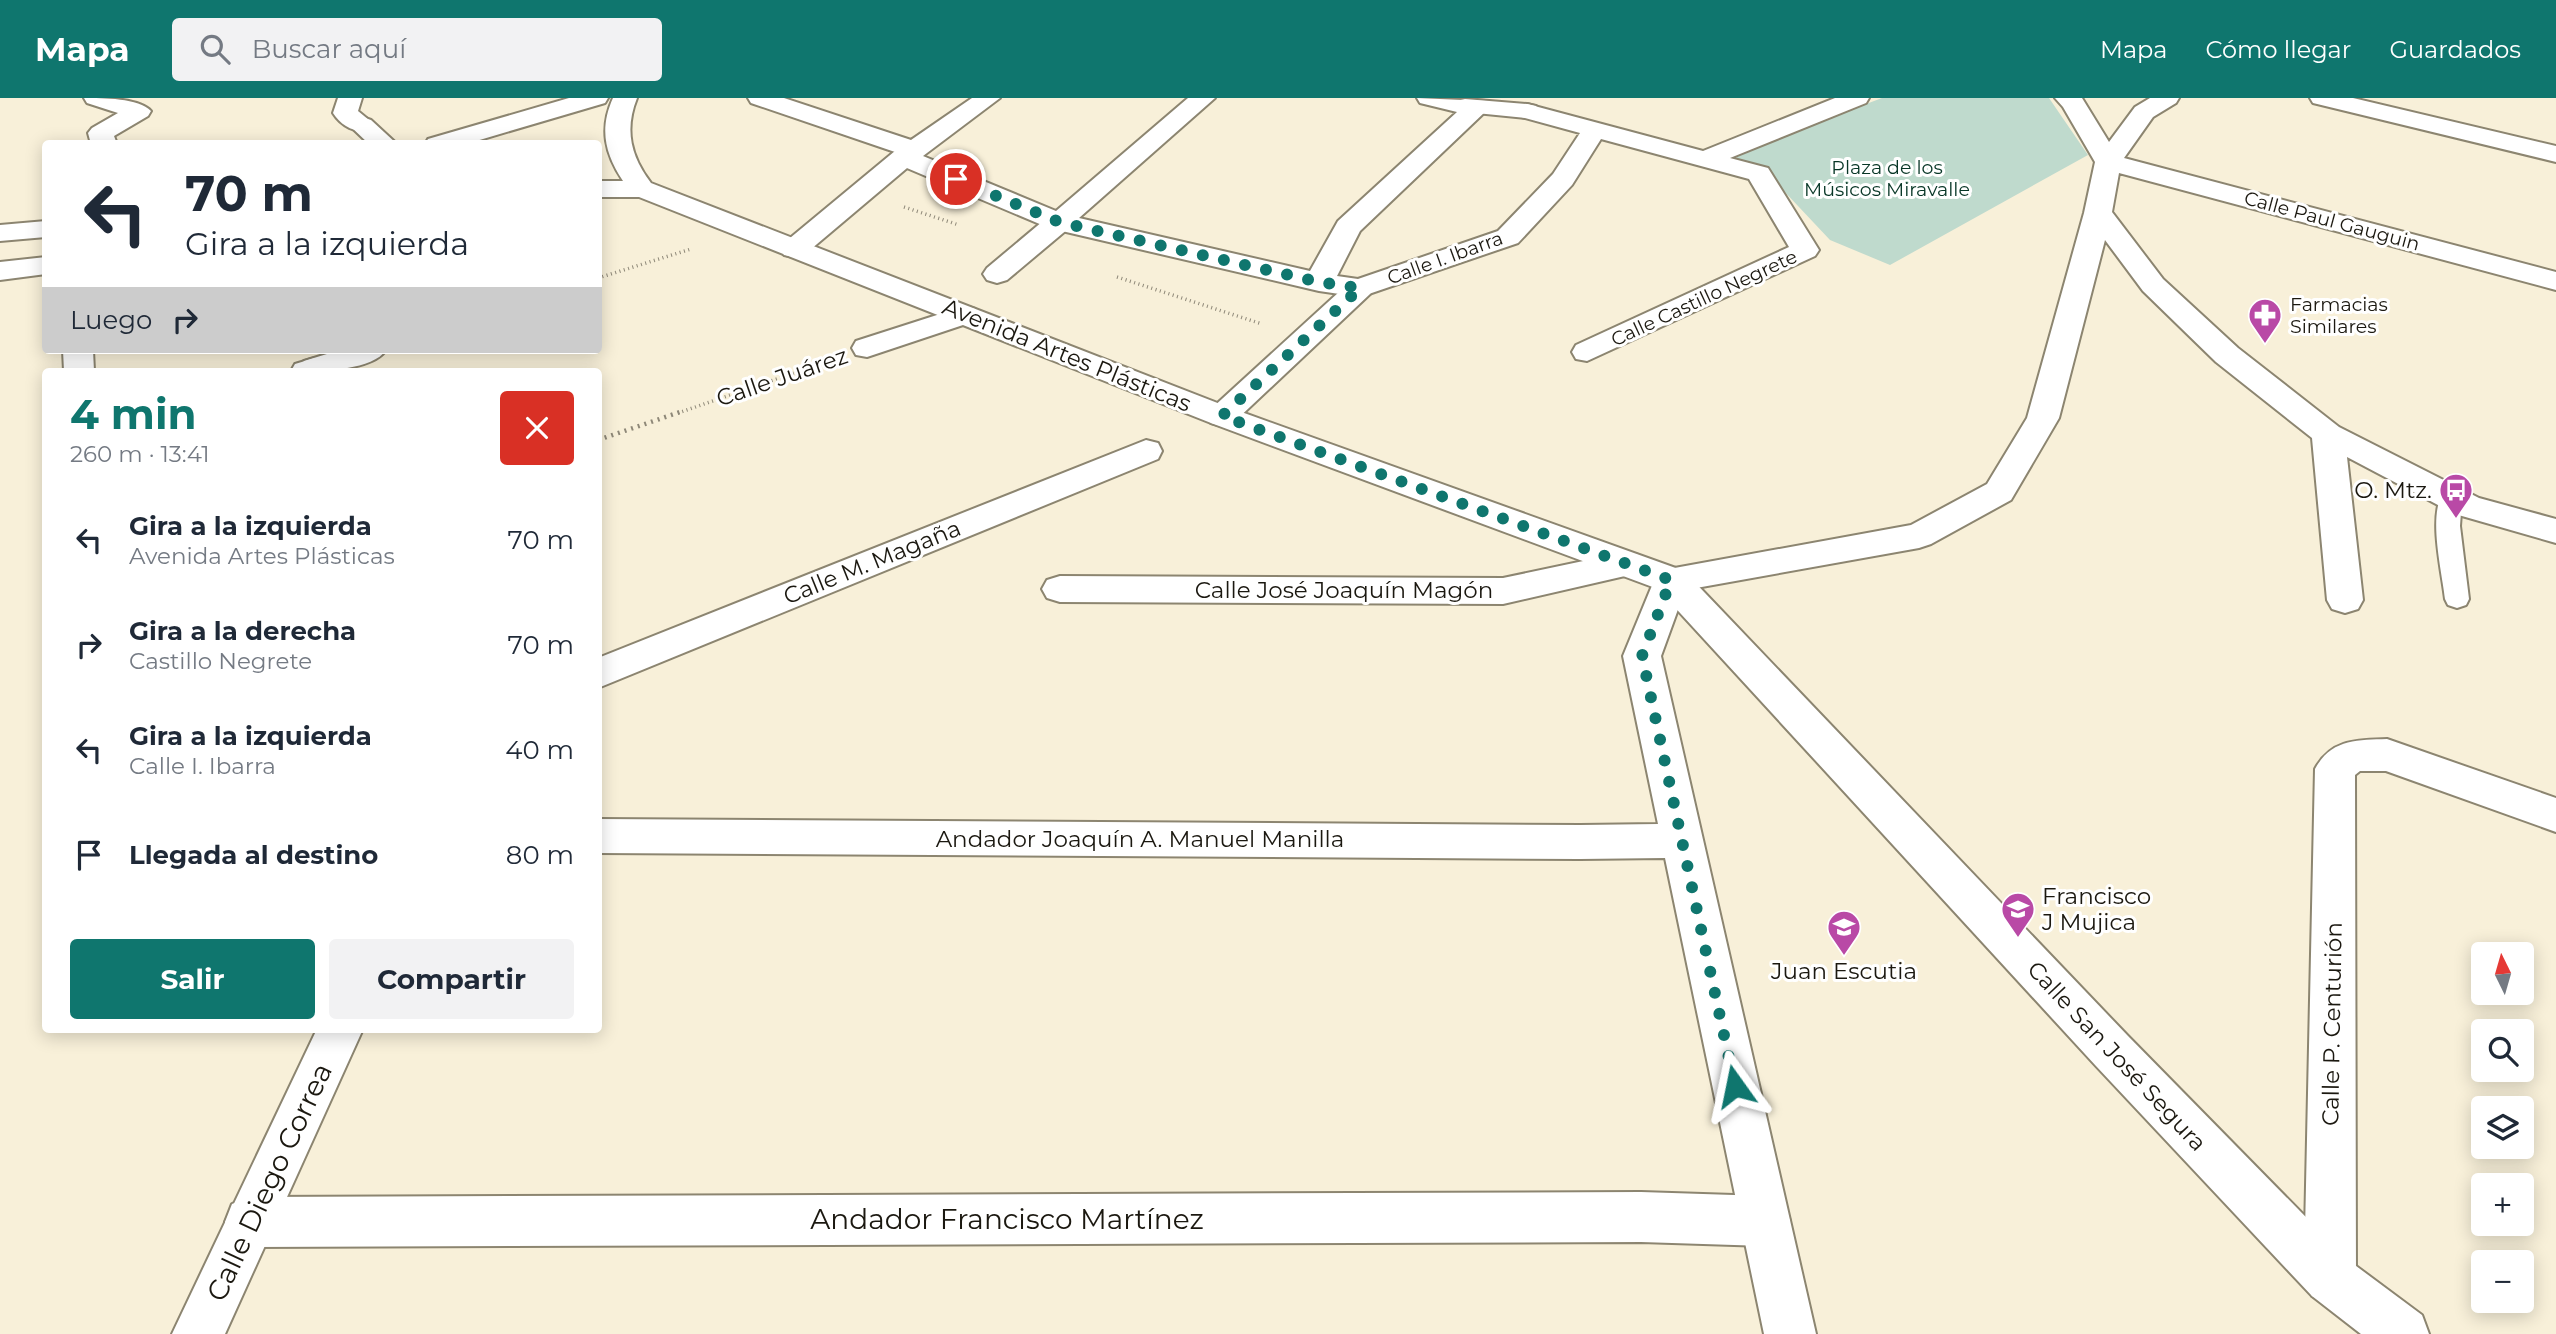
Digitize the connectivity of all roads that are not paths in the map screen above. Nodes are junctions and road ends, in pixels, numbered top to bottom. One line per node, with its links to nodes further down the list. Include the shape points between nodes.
1 (96, 98): 15 (street, via 139,111 101,133)
2 (350, 98): 16 (street, via 345,113)
3 (596, 98): 17 (street)
4 (625, 98): 23 (street, via 615,129 618,150 626,170)
5 (760, 98): 18 (street, Calle I. Ibarra)
6 (988, 98): 18 (street)
7 (1203, 98): 25 (street)
8 (1429, 98): 13 (street)
9 (1857, 98): 20 (street)
10 (2167, 98): 21 (street, Avenida Artes Plásticas, via 2144,112)
11 (2322, 98): 19 (street)
12 (2071, 100): 21 (street)
13 (1471, 106): 14 (street, via 1527,111); 33 (street, via 1348,227)
14 (1595, 129): 20 (street); 34 (street, Calle I. Ibarra, via 1563,179 1508,237)
15 (103, 140)
16 (380, 140)
17 (451, 140)
18 (909, 154): 25 (street, Calle I. Ibarra); 28 (street)
19 (2556, 154)
20 (1704, 159): 37 (street, Calle Castillo Negrete, via 1759,174 1805,250)
21 (2108, 162): 24 (street, Avenida Artes Plásticas); 32 (street, Calle Paul Gauguin)
22 (602, 189): 23 (street, Avenida Artes Plásticas)
23 (642, 189): 28 (street, Avenida Artes Plásticas)
24 (2098, 213): 41 (street, via 2153,285 2227,355); 46 (street, Avenida Artes Plásticas, via 2043,418 1999,492 1919,536)
25 (1059, 222): 31 (street); 33 (street, Calle I. Ibarra)
26 (42, 229): 27 (street)
27 (0, 233)
28 (794, 249): 35 (street, Avenida Artes Plásticas)
29 (42, 266): 30 (street)
30 (0, 271)
31 (998, 274)
32 (2556, 281)
33 (1319, 282): 34 (street, Calle I. Ibarra)
34 (1360, 288): 40 (street)
35 (965, 315): 36 (street, Calle Juárez); 40 (street, Avenida Artes Plásticas)
36 (867, 348)
37 (1587, 352)
38 (359, 354): 39 (street)
39 (318, 368)
40 (1222, 416): 45 (street, Avenida Artes Plásticas)
41 (2328, 434): 43 (street); 49 (street)
42 (1146, 451): 50 (street, Calle M. Magaña)
43 (2451, 498): 44 (street); 48 (lane, via 2448,526)
44 (2556, 531)
45 (1626, 564): 46 (street, Avenida Artes Plásticas); 47 (street, Calle José Joaquín Magón, via 1503,591)
46 (1671, 580): 53 (street, via 1642,656); 57 (street, Calle San José Segura)
47 (1060, 589)
48 (2457, 599)
49 (2345, 600)
50 (602, 672)
51 (2556, 815): 57 (street, Calle P. Centurión, via 2387,755 2351,756 2335,769)
52 (602, 836): 53 (street, Andador Joaquín A. Manuel Manilla)
53 (1682, 841): 56 (street)
54 (338, 1033): 55 (street, Calle Diego Correa)
55 (250, 1222): 56 (street, Andador Francisco Martínez, via 1627,1217); 58 (street, Calle Diego Correa)
56 (1765, 1222): 59 (street)
57 (2330, 1278): 60 (street, Calle San José Segura)
58 (198, 1334)
59 (1790, 1334)
60 (2403, 1334)

